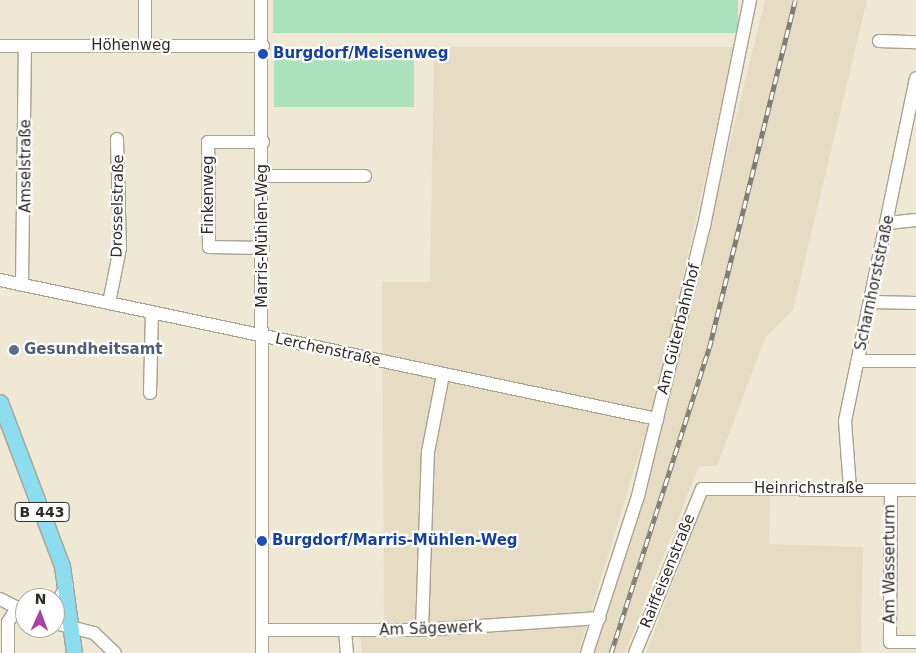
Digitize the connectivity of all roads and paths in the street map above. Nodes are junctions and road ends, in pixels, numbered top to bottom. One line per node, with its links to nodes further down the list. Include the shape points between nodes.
1 (145, 0): 8 (street)
2 (261, 0): 9 (street, Marris-Mühlen-Weg)
3 (750, 0): 30 (street, Am Güterbahnhof, via 704,226)
4 (879, 41): 5 (street)
5 (916, 42)
6 (0, 46): 7 (street, Höhenweg)
7 (26, 46): 8 (street, Höhenweg); 19 (street, Amselstraße)
8 (145, 46): 9 (street, Höhenweg)
9 (263, 46): 12 (street, Marris-Mühlen-Weg)
10 (916, 78): 16 (street, Scharnhorststraße)
11 (117, 139): 21 (street, Drosselstraße, via 120,248)
12 (263, 142): 13 (street, Marris-Mühlen-Weg); 17 (street, Finkenweg, via 208,142 209,247)
13 (263, 176): 14 (street); 17 (street, Marris-Mühlen-Weg)
14 (365, 176)
15 (916, 220): 16 (street)
16 (888, 223): 20 (street, Scharnhorststraße)
17 (262, 248): 24 (street, Marris-Mühlen-Weg)
18 (0, 280): 19 (street, Lerchenstraße)
19 (22, 285): 21 (street, Lerchenstraße)
20 (871, 302): 22 (street); 25 (street, Scharnhorststraße)
21 (109, 303): 23 (street, Lerchenstraße)
22 (916, 303)
23 (152, 312): 24 (street, Lerchenstraße); 28 (street)
24 (262, 336): 27 (street, Lerchenstraße); 43 (street, Marris-Mühlen-Weg)
25 (858, 361): 26 (street); 32 (street, Scharnhorststraße, via 845,421)
26 (916, 361)
27 (442, 374): 30 (street, Lerchenstraße); 44 (street, via 428,452)
28 (150, 393)
29 (0, 402): 35 (main road, B 443)
30 (657, 419): 40 (street, Am Güterbahnhof)
31 (702, 489): 32 (street, Heinrichstraße); 53 (street, Raiffeisenstraße)
32 (850, 489): 33 (street, Heinrichstraße)
33 (891, 490): 34 (street, Heinrichstraße); 46 (street, Am Wasserturm, via 890,642)
34 (916, 490)
35 (67, 585): 36 (street); 42 (main road, B 443)
36 (65, 588)
37 (0, 599): 38 (street)
38 (15, 607)
39 (15, 616): 47 (street, via 8,622)
40 (600, 618): 44 (street, Am Sägewerk); 52 (street, Am Güterbahnhof)
41 (65, 624): 42 (street)
42 (74, 625): 48 (main road, B 443); 49 (street, via 94,633)
43 (262, 630): 45 (street, Am Sägewerk); 50 (street, Marris-Mühlen-Weg)
44 (422, 630): 45 (street, Am Sägewerk)
45 (345, 631): 51 (street)
46 (916, 642)
47 (8, 653)
48 (74, 653)
49 (115, 653)
50 (262, 653)
51 (347, 653)
52 (587, 653)
53 (635, 653)

